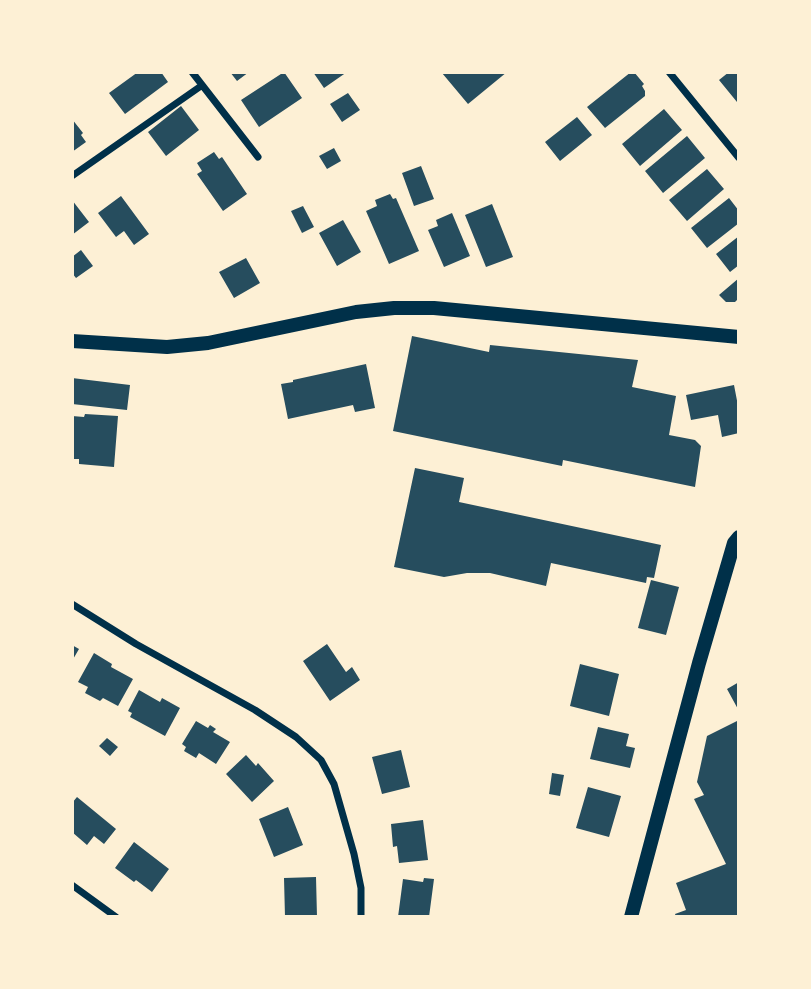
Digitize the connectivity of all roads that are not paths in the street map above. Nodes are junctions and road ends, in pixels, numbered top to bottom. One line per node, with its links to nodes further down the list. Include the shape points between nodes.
1 (192, 72): 3 (street)
2 (669, 72): 5 (street)
3 (201, 86): 4 (street); 6 (street)
4 (258, 157)
5 (739, 158)
6 (72, 176)
7 (712, 335): 8 (main road); 9 (main road, via 394,308 208,343 167,347); 10 (main road)
8 (739, 337)
9 (72, 341)
10 (739, 345)
11 (739, 537): 16 (main road, via 699,663)
12 (72, 604): 15 (street, via 255,710 321,760 334,784 354,854)
13 (72, 885): 14 (street)
14 (116, 917)
15 (362, 917)
16 (631, 917)

